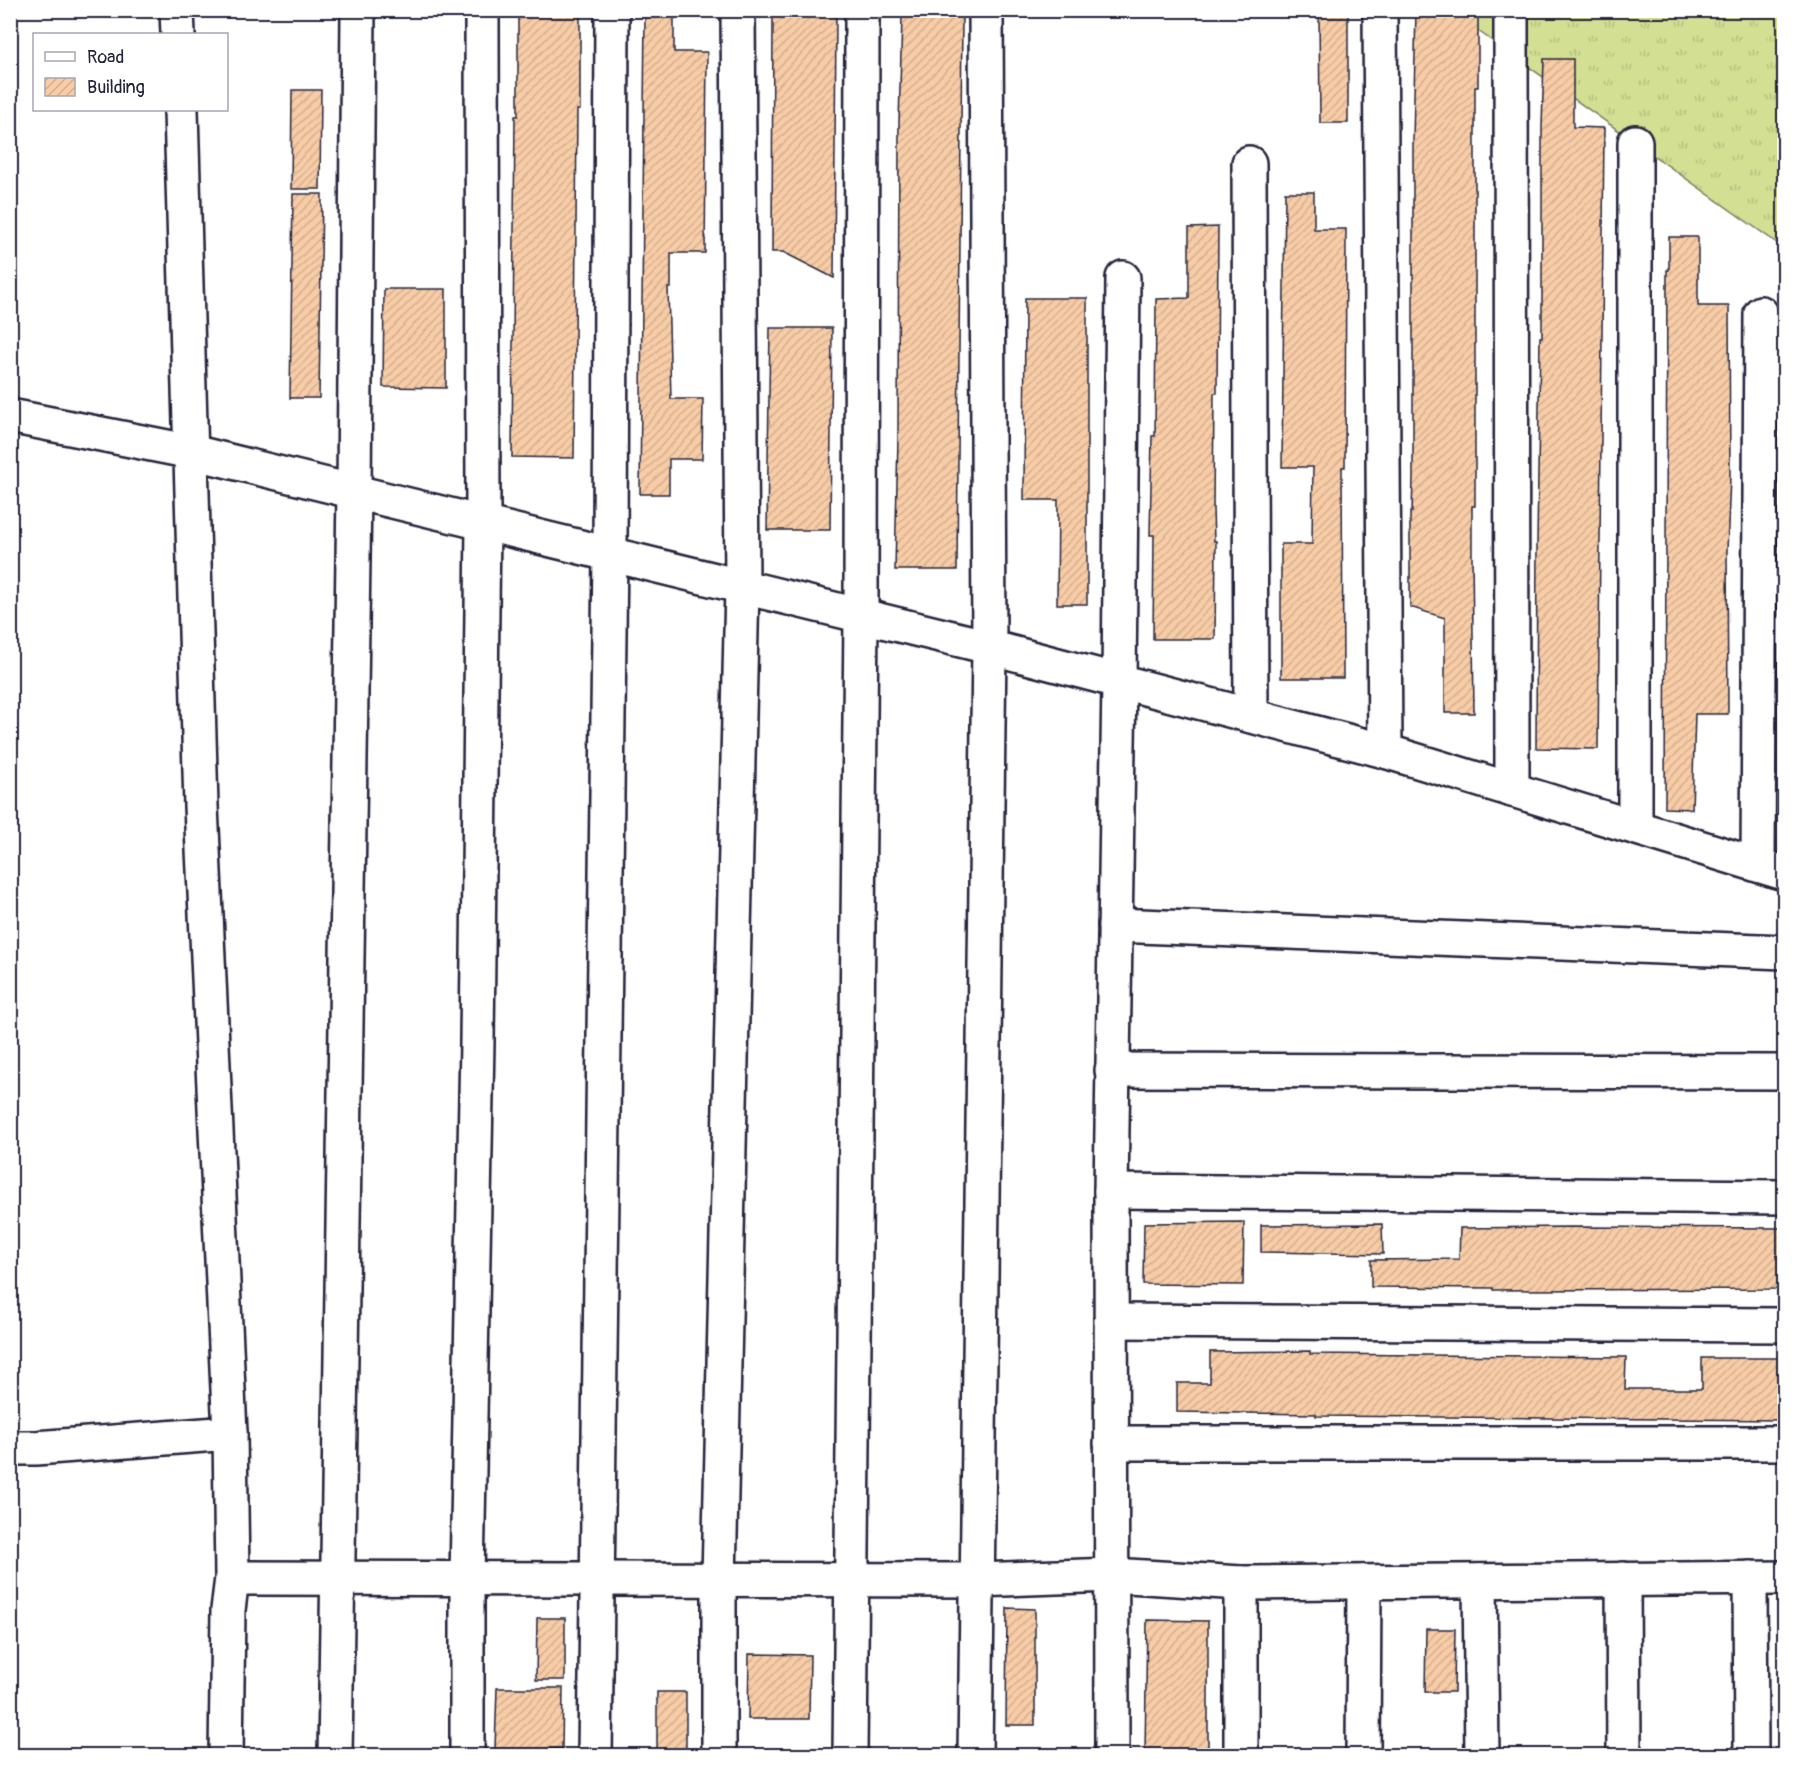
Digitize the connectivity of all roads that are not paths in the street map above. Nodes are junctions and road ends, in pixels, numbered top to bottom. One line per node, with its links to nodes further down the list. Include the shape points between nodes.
1 (177, 10): 10 (street)
2 (358, 10): 18 (street)
3 (482, 10): 19 (street)
4 (612, 10): 20 (street)
5 (738, 10): 21 (street)
6 (862, 10): 22 (street)
7 (986, 10): 23 (street)
8 (1380, 10): 26 (street)
9 (1511, 10): 27 (street)
10 (178, 33)
11 (181, 111): 17 (street)
12 (1635, 142): 28 (street)
13 (1249, 163): 25 (street)
14 (1123, 278): 24 (street)
15 (1761, 313): 29 (street)
16 (10, 416): 17 (street)
17 (192, 452): 18 (street); 38 (street, via 201,806)
18 (354, 492): 19 (street); 44 (street)
19 (483, 523): 20 (street); 45 (street)
20 (610, 554): 21 (street); 46 (street)
21 (742, 587): 22 (street); 49 (street)
22 (861, 615): 23 (street); 50 (street)
23 (989, 647): 24 (street); 52 (street)
24 (1119, 682): 25 (street); 30 (street)
25 (1251, 716): 26 (street)
26 (1385, 751): 27 (street)
27 (1512, 789): 28 (street)
28 (1635, 827): 29 (street)
29 (1771, 869)
30 (1115, 925): 31 (street); 32 (street)
31 (1785, 952)
32 (1112, 1070): 33 (street); 34 (street)
33 (1785, 1071)
34 (1111, 1191): 35 (street); 36 (street)
35 (1785, 1197)
36 (1111, 1322): 37 (street); 39 (street)
37 (1785, 1325)
38 (230, 1433): 41 (street); 43 (street)
39 (1111, 1443): 40 (street); 42 (street)
40 (1785, 1443)
41 (10, 1448)
42 (1112, 1575): 52 (street); 55 (street); 63 (street)
43 (232, 1578): 44 (street); 56 (street)
44 (337, 1578): 45 (street); 57 (street)
45 (467, 1578): 46 (street); 58 (street)
46 (596, 1578): 49 (street); 59 (street)
47 (1750, 1578): 48 (street); 51 (street); 68 (street)
48 (1785, 1578)
49 (719, 1579): 50 (street); 60 (street)
50 (851, 1579): 52 (street); 61 (street)
51 (1623, 1579): 53 (street); 67 (street)
52 (977, 1580): 62 (street)
53 (1479, 1581): 54 (street); 66 (street)
54 (1364, 1582): 55 (street); 65 (street)
55 (1241, 1583): 64 (street)
56 (226, 1755)
57 (335, 1755)
58 (467, 1755)
59 (595, 1755)
60 (719, 1755)
61 (850, 1755)
62 (975, 1755)
63 (1112, 1755)
64 (1241, 1755)
65 (1363, 1755)
66 (1482, 1755)
67 (1624, 1755)
68 (1751, 1755)

